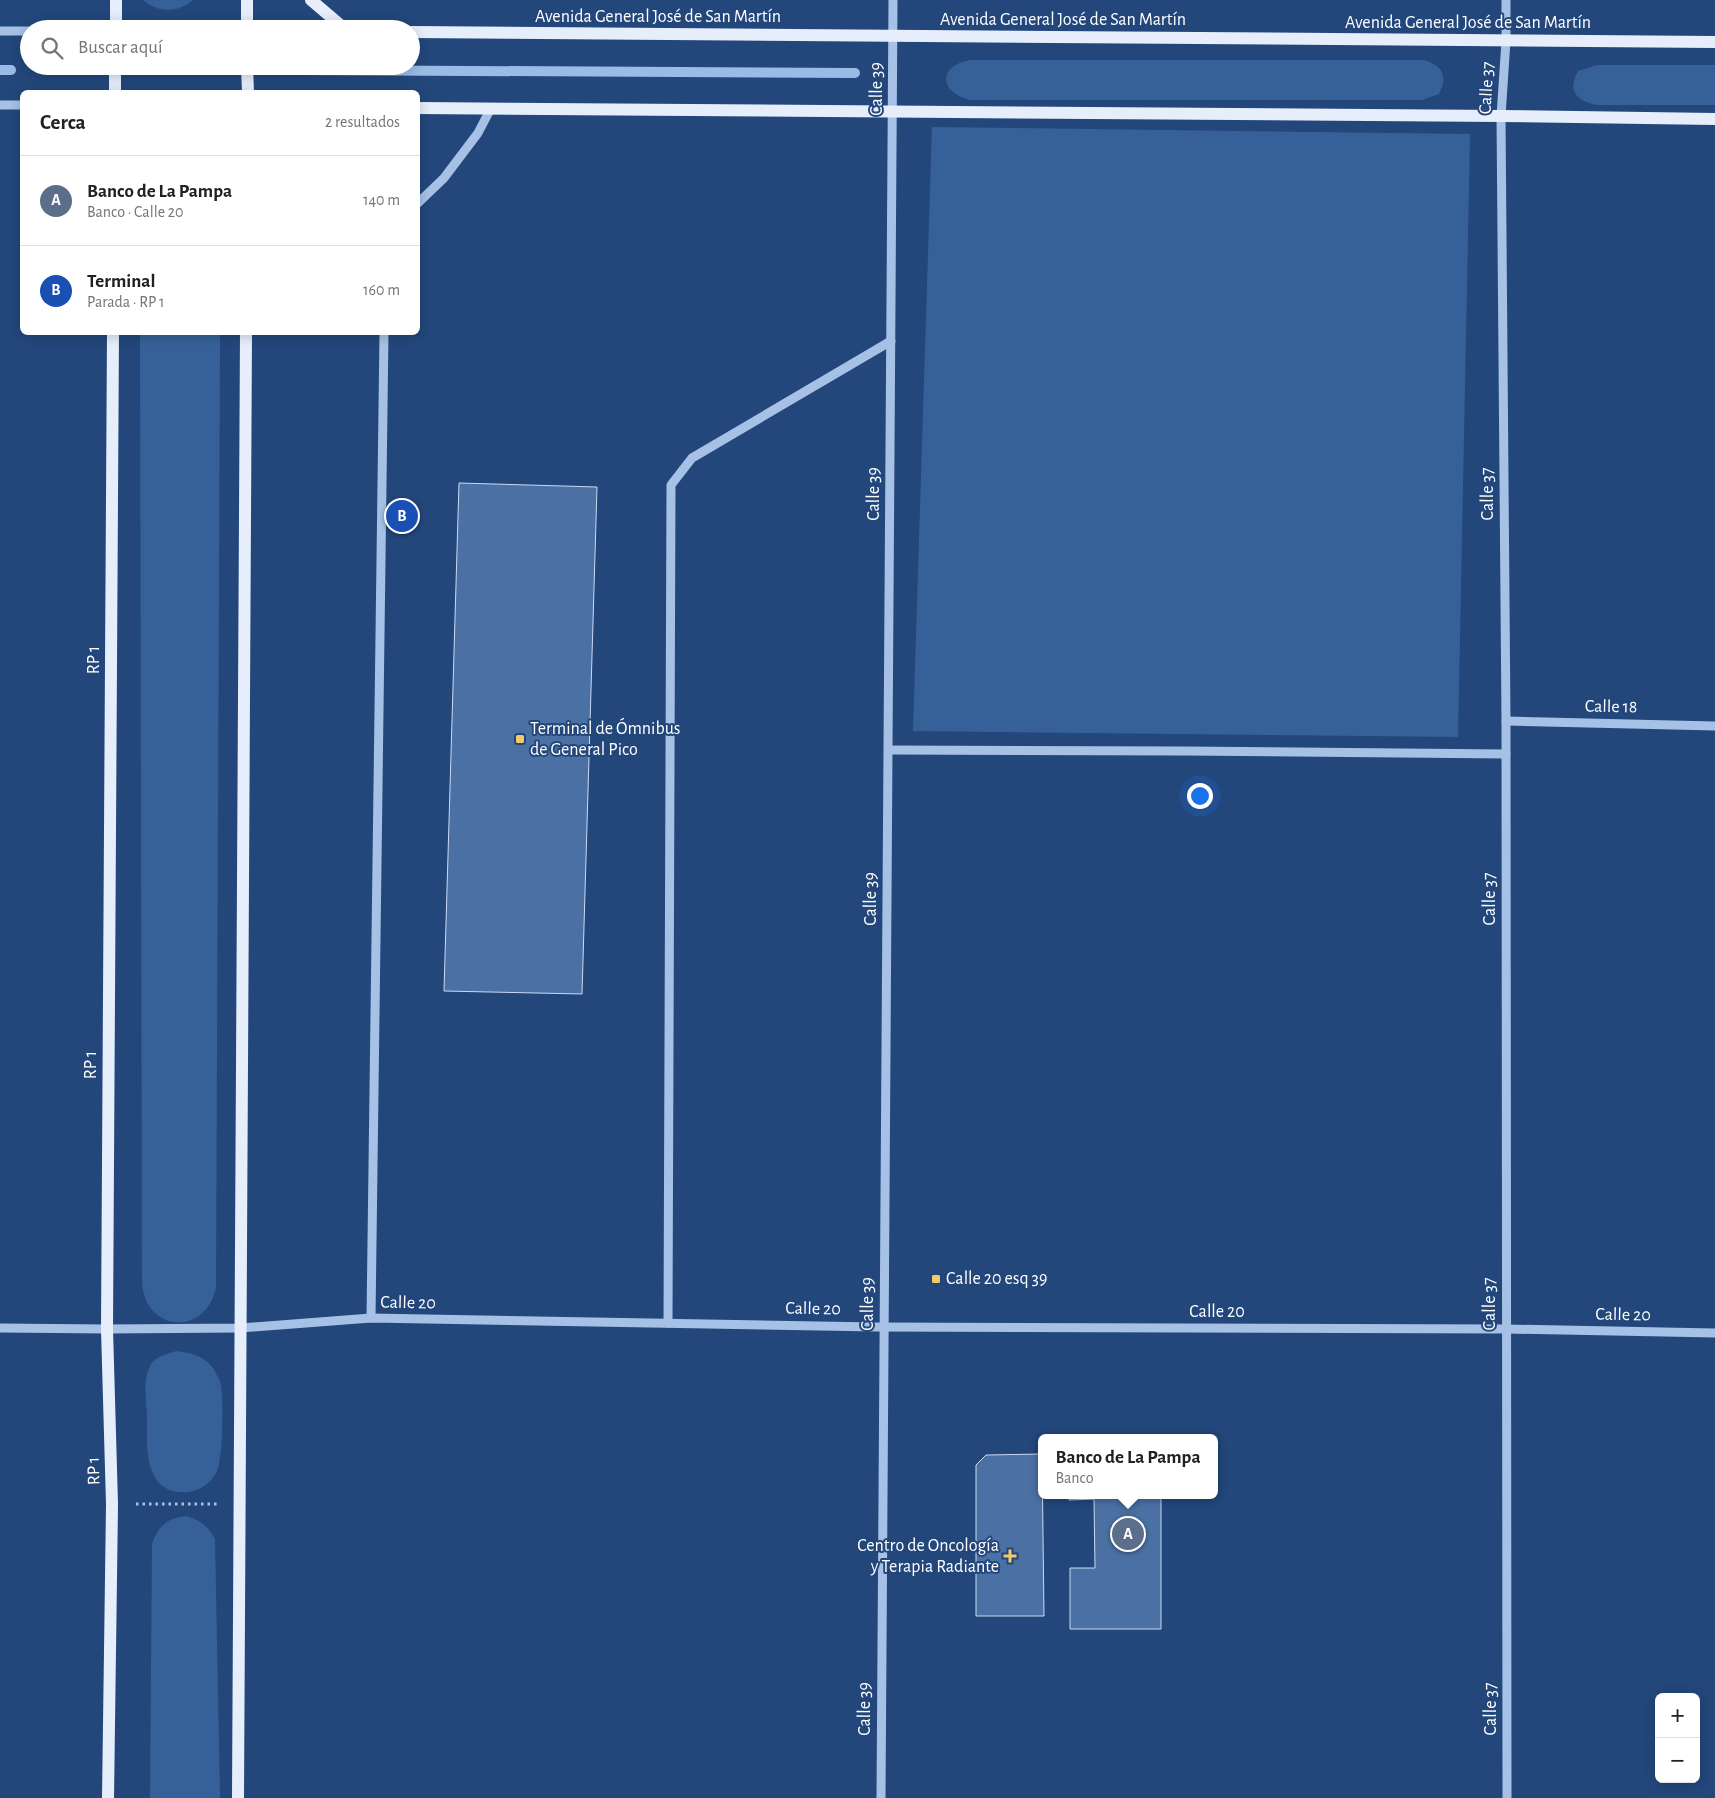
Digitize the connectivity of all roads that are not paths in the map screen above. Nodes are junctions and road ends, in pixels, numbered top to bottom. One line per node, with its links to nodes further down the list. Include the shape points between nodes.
1 (116, 0): 6 (main road)
2 (247, 0): 7 (main road)
3 (311, 0): 8 (main road)
4 (893, 0): 12 (street, Calle 39)
5 (1506, 0): 13 (street, Calle 37)
6 (116, 20)
7 (247, 20)
8 (335, 20)
9 (0, 31): 10 (street)
10 (20, 31)
11 (420, 32): 12 (main road, Avenida General José de San Martín)
12 (894, 36): 13 (main road, Avenida General José de San Martín); 23 (street, Calle 39)
13 (1506, 41): 14 (main road, Avenida General José de San Martín); 24 (street, Calle 37)
14 (1715, 42)
15 (115, 75): 17 (main road)
16 (248, 75): 18 (main road)
17 (115, 90)
18 (248, 90)
19 (0, 105): 20 (street)
20 (20, 105)
21 (420, 108): 22 (main road)
22 (491, 108): 23 (main road); 26 (street, via 478,133 444,178)
23 (893, 111): 24 (main road); 30 (street, Calle 39)
24 (1501, 116): 25 (main road); 31 (street, Calle 37)
25 (1715, 119)
26 (420, 201)
27 (113, 335): 40 (main road, RP 1)
28 (246, 335): 39 (main road)
29 (384, 335): 35 (street)
30 (891, 341): 33 (street, Calle 39); 36 (street, via 692,458 671,485)
31 (1506, 721): 32 (street, Calle 18); 34 (street, Calle 37)
32 (1715, 726)
33 (888, 750): 34 (street); 37 (street, Calle 39)
34 (1506, 754): 41 (street, Calle 37)
35 (371, 1318): 36 (street, Calle 20); 39 (street, Calle 20)
36 (668, 1323): 37 (street, Calle 20)
37 (884, 1327): 41 (street, Calle 20); 45 (street, Calle 39)
38 (0, 1328): 40 (street, Calle 20)
39 (240, 1328): 40 (street, Calle 20); 44 (main road)
40 (107, 1329): 43 (main road, RP 1, via 112,1504)
41 (1506, 1329): 42 (street, Calle 20); 46 (street, Calle 37)
42 (1715, 1334)
43 (108, 1798)
44 (238, 1798)
45 (881, 1798)
46 (1507, 1798)

